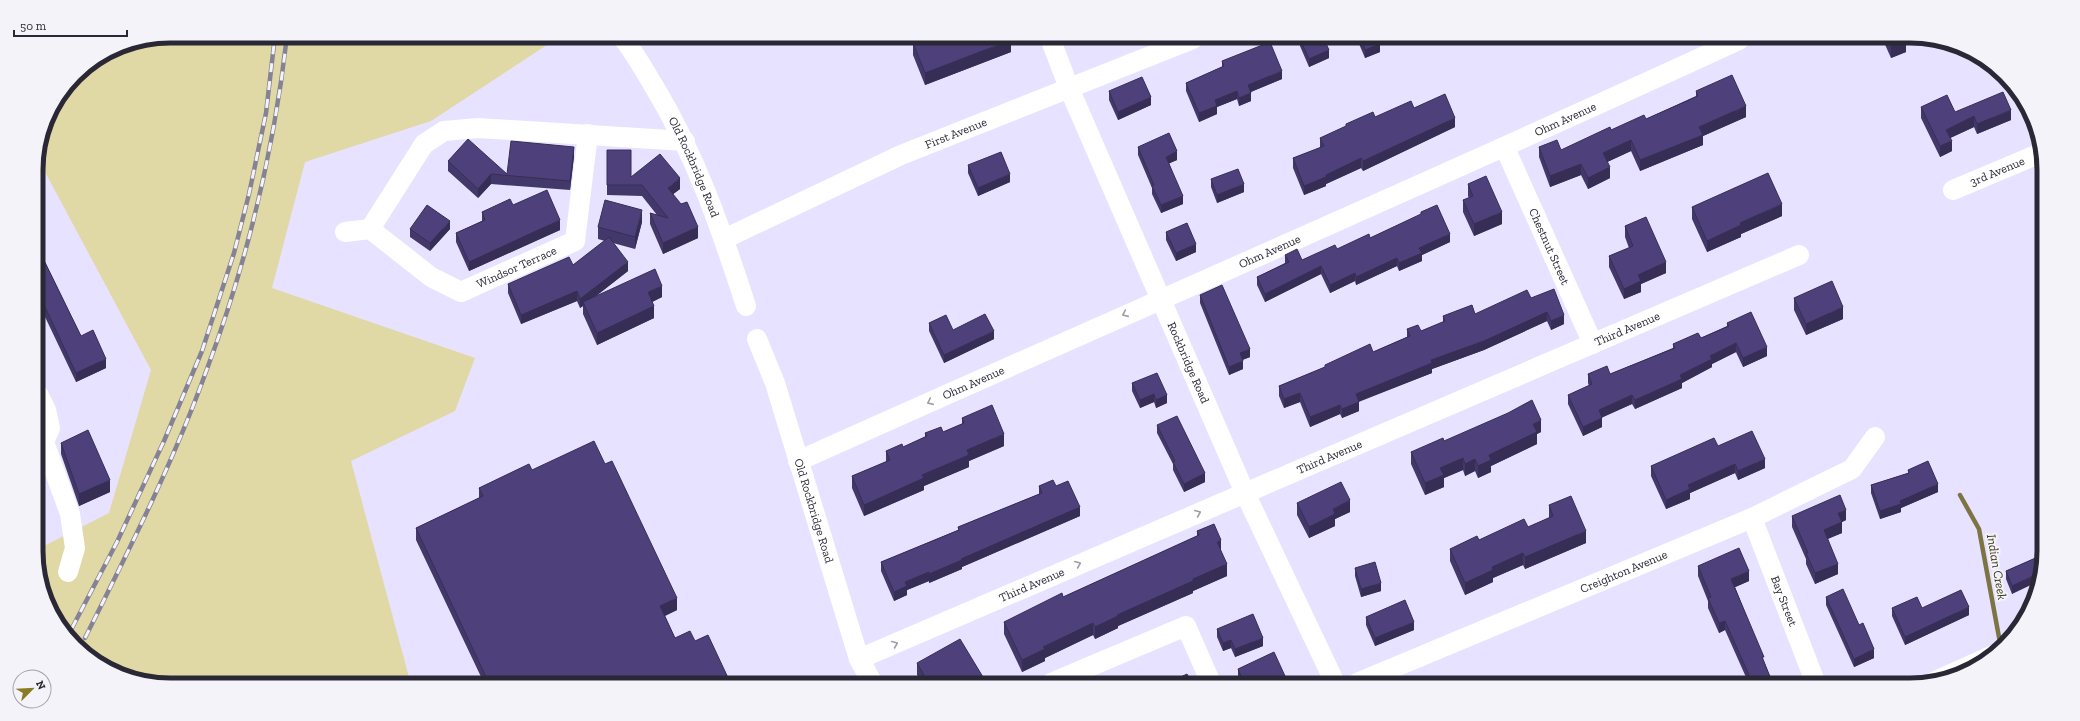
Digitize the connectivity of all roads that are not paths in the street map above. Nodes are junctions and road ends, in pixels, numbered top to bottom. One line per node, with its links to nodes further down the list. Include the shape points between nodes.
1 (627, 43): 7 (street, Old Rockbridge Road)
2 (1052, 43): 5 (street, Rockbridge Road)
3 (1182, 43): 5 (street, First Avenue)
4 (1732, 43): 8 (street, Ohm Avenue)
5 (1069, 88): 13 (street, First Avenue, via 901,156); 15 (street, Rockbridge Road)
6 (588, 134): 7 (street); 11 (street, via 478,128 444,131 424,144); 11 (street, Windsor Terrace, via 576,241 461,292 431,276)
7 (685, 141): 13 (street, Old Rockbridge Road)
8 (1505, 148): 15 (street, Ohm Avenue); 18 (street, Chestnut Street)
9 (2036, 156): 10 (street, 3rd Avenue)
10 (1953, 190)
11 (370, 229): 12 (street)
12 (345, 232)
13 (724, 239): 16 (street, Old Rockbridge Road)
14 (1799, 255): 18 (street, Third Avenue)
15 (1161, 298): 23 (street, Ohm Avenue, one-way to 23); 24 (street, Rockbridge Road)
16 (746, 306)
17 (757, 339): 23 (street, Old Rockbridge Road, via 775,384)
18 (1593, 344): 24 (street, Third Avenue)
19 (43, 404): 21 (street, via 50,428)
20 (1876, 437): 25 (street, Creighton Avenue, via 1852,469)
21 (43, 440)
22 (43, 449): 26 (street, via 70,514 75,548)
23 (798, 460): 27 (street, Old Rockbridge Road)
24 (1245, 493): 27 (street, Third Avenue, one-way to 24); 31 (street, Rockbridge Road)
25 (1752, 518): 32 (street, Creighton Avenue); 33 (street, Bay Street)
26 (68, 572)
27 (859, 659): 28 (street, Old Rockbridge Road)
28 (870, 678)
29 (1063, 678): 30 (street, via 1186,626)
30 (1209, 678)
31 (1333, 678)
32 (1369, 678)
33 (1814, 678)

